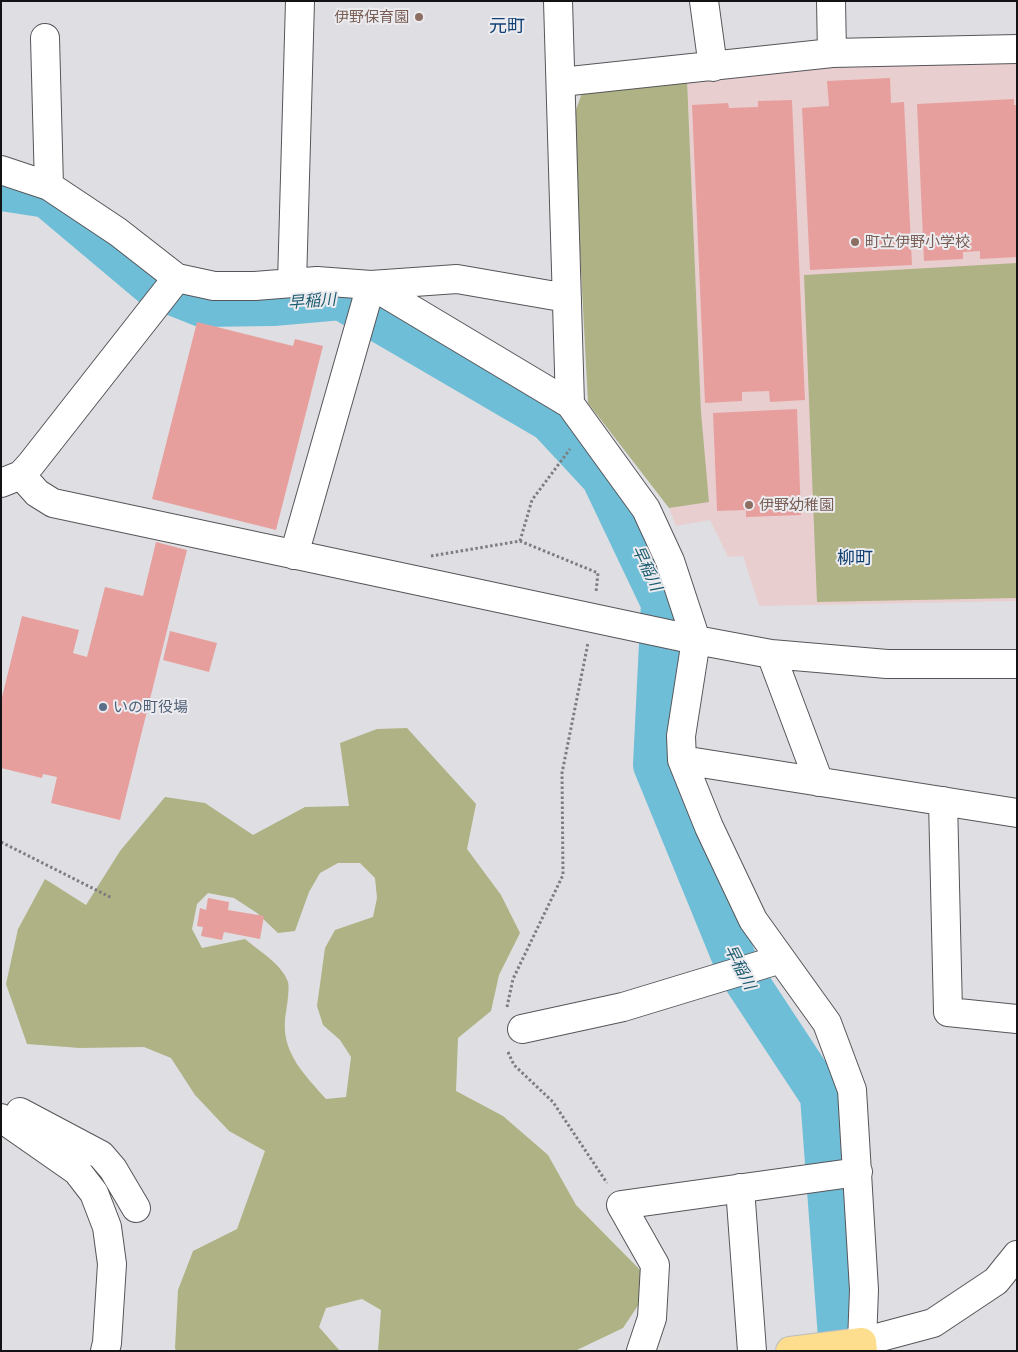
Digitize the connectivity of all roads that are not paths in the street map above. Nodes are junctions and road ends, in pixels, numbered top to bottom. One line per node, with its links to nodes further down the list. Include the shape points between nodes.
1 (300, 1): 13 (street)
2 (558, 1): 9 (street)
3 (704, 1): 8 (street)
4 (831, 1): 7 (street)
5 (45, 38): 11 (street)
6 (1017, 49): 7 (street)
7 (832, 53): 8 (street)
8 (713, 67): 9 (street)
9 (561, 82): 15 (street)
10 (1, 170): 11 (street)
11 (49, 186): 12 (street, via 118,232)
12 (177, 278): 13 (street, via 214,286); 17 (street)
13 (292, 283): 14 (street, via 317,281)
14 (371, 286): 15 (street, via 457,279); 16 (street); 18 (street)
15 (567, 298): 16 (street)
16 (570, 404): 19 (street, via 646,509 670,561)
17 (11, 479): 18 (street, via 53,503)
18 (294, 555): 19 (street)
19 (696, 640): 20 (street); 22 (street, via 681,736)
20 (770, 654): 21 (street, via 887,664); 23 (street)
21 (1017, 664)
22 (682, 760): 23 (street); 26 (street, via 753,920)
23 (819, 782): 24 (street)
24 (943, 802): 25 (street); 27 (street, via 948,1012)
25 (1017, 812)
26 (781, 959): 28 (street, via 623,1007); 31 (street, via 827,1023 852,1090)
27 (1017, 1019)
28 (511, 1032)
29 (1, 1102): 33 (street, via 101,1155)
30 (1, 1118): 37 (street, via 77,1171 94,1193 107,1227 112,1264)
31 (858, 1172): 32 (street); 36 (street, via 864,1290)
32 (740, 1188): 38 (street, via 621,1205 655,1265 652,1318); 39 (street)
33 (136, 1208)
34 (1017, 1256): 35 (street)
35 (1006, 1281): 36 (street, via 933,1323)
36 (852, 1346): 40 (main road)
37 (105, 1351)
38 (641, 1351)
39 (752, 1351)
40 (790, 1351)

